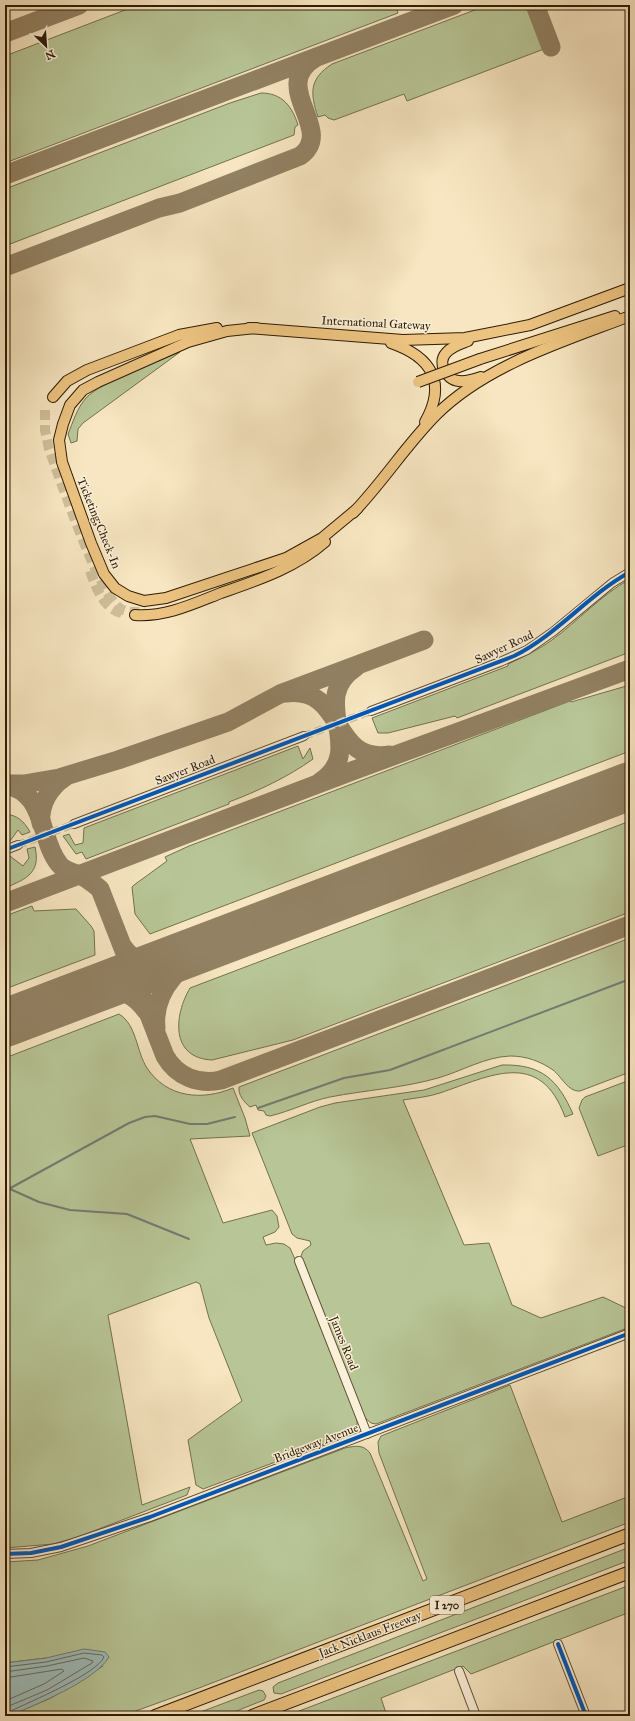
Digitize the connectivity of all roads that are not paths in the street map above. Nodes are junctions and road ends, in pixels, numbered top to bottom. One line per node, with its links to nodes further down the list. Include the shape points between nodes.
1 (630, 288): 5 (main road, International Gateway, via 544,321)
2 (630, 312): 8 (main road, bridge, via 598,320)
3 (630, 316): 7 (main road, via 550,347)
4 (256, 328): 6 (main road, International Gateway); 9 (main road, via 218,328 179,335 77,375 60,388); 11 (main road, Ticketing;Check-In, via 227,331 200,338 98,382 83,390 70,405 59,440 62,462 107,580 128,596 144,601 158,600 296,554 322,538)
5 (515, 329): 6 (main road, International Gateway, via 442,340); 7 (main road, via 462,343 450,349 443,357 446,372 457,381)
6 (377, 339): 10 (main road, via 415,354 427,365 434,377 435,399)
7 (493, 373): 10 (main road, via 446,406)
8 (418, 382)
9 (53, 398)
10 (417, 434): 11 (main road)
11 (357, 509): 13 (main road, via 316,550 271,575 173,611)
12 (630, 572): 14 (street, Sawyer Road, via 612,583 527,650)
13 (136, 615)
14 (371, 711)
15 (304, 736): 16 (street, Sawyer Road)
16 (74, 824)
17 (18, 845): 18 (street)
18 (5, 850)
19 (299, 1261): 21 (street, James Road)
20 (630, 1333): 21 (street, Bridgeway Avenue)
21 (367, 1434): 23 (street, Bridgeway Avenue, via 157,1514 61,1547 31,1553)
22 (630, 1534): 27 (highway, Jack Nicklaus Freeway / I 270)
23 (5, 1554)
24 (630, 1572): 28 (highway)
25 (558, 1644): 30 (street)
26 (459, 1671): 29 (street)
27 (155, 1716)
28 (252, 1716)
29 (476, 1716)
30 (586, 1716)

